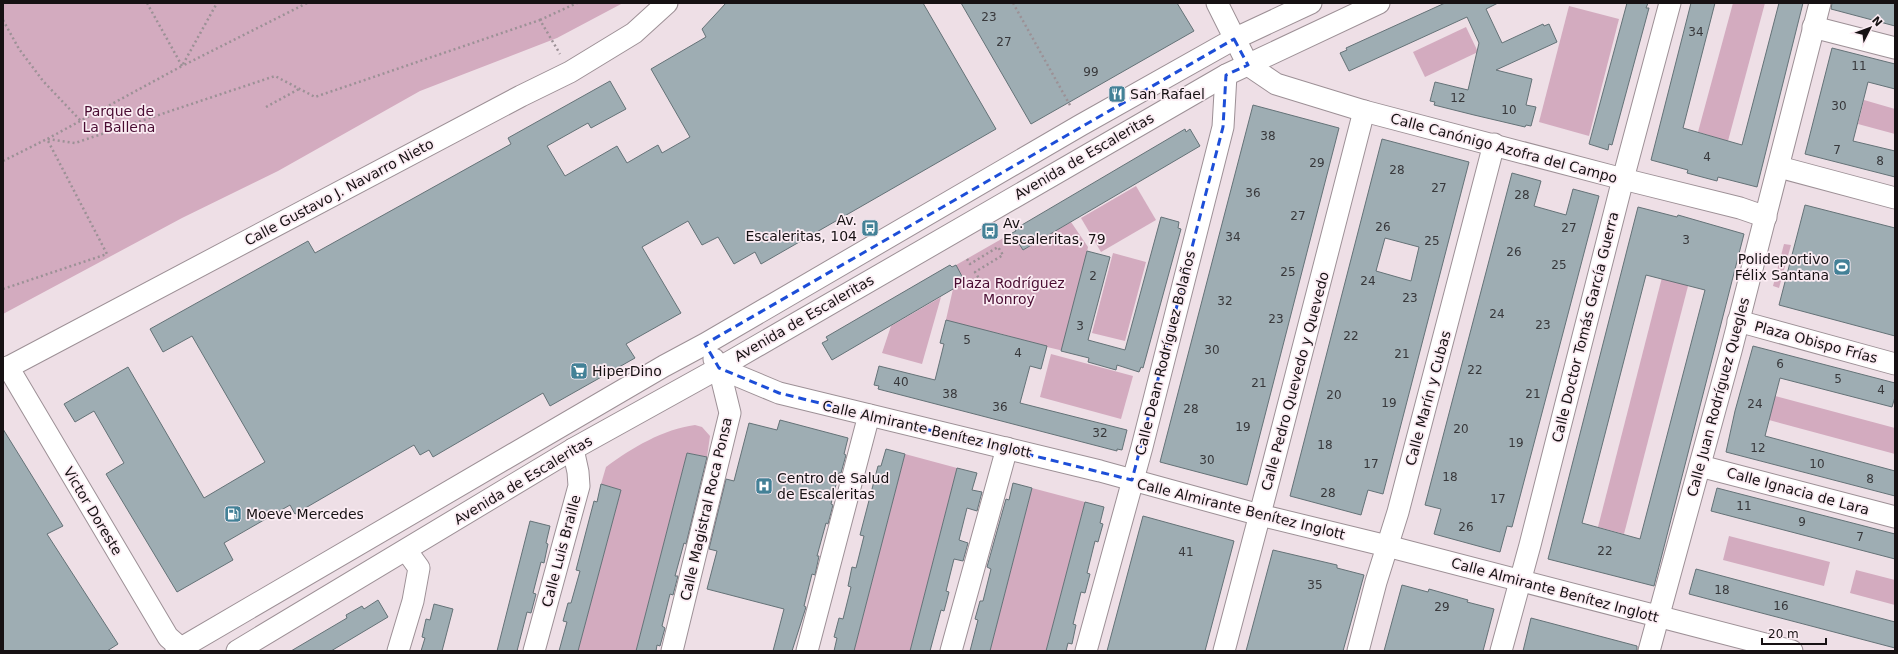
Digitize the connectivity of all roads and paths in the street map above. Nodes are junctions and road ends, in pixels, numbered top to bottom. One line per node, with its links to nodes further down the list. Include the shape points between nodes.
1 (147, 3): 18 (path)
2 (217, 3): 18 (path)
3 (307, 3): 18 (path)
4 (577, 3): 13 (path)
5 (667, 3): 19 (street, Calle Gustavo J. Navarro Nieto, via 634,33)
6 (1013, 3): 25 (path)
7 (1217, 3): 15 (street)
8 (1311, 3): 15 (street, Avenida de Escaleritas)
9 (1380, 3): 17 (street, Avenida de Escaleritas)
10 (1670, 3): 30 (street, Calle Doctor Tomás García Guerra)
11 (1820, 3): 14 (street, Calle Juan Rodríguez Quegles)
12 (3, 20): 24 (path, via 19,49 43,81)
13 (540, 20): 19 (path); 21 (path, via 315,97)
14 (1813, 27): 16 (street); 29 (street, Calle Juan Rodríguez Quegles)
15 (1234, 39): 17 (street); 25 (street, Avenida de Escaleritas)
16 (1895, 48)
17 (1248, 65): 20 (street, Avenida de Escaleritas); 23 (street, Calle Canónigo Azofra del Campo, via 1276,84)
18 (182, 66): 24 (path)
19 (570, 72): 39 (street, Calle Gustavo J. Navarro Nieto)
20 (1226, 75): 40 (street, Avenida de Escaleritas); 45 (street, Calle Dean Rodríguez Bolaños, via 1223,127)
21 (299, 89): 22 (path); 26 (path, via 275,76 74,143)
22 (266, 107)
23 (1364, 111): 27 (street, Calle Canónigo Azofra del Campo); 46 (street, Calle Pedro Quevedo y Quevedo)
24 (81, 121): 26 (path)
25 (1081, 125): 37 (street, Avenida de Escaleritas)
26 (47, 139): 28 (path); 35 (path, via 107,254)
27 (1494, 144): 30 (street, Calle Canónigo Azofra del Campo); 48 (street, Calle Marín y Cubas)
28 (3, 161)
29 (1779, 167): 31 (street); 32 (street, Calle Juan Rodríguez Quegles)
30 (1623, 180): 32 (street, Calle Canónigo Azofra del Campo, via 1740,208); 50 (street, Calle Doctor Tomás García Guerra)
31 (1895, 198)
32 (1766, 217): 36 (street, Calle Juan Rodríguez Quegles)
33 (967, 259): 34 (path, via 970,264 998,247 1003,255 976,272)
34 (980, 280)
35 (3, 289)
36 (1738, 321): 38 (street, Plaza Obispo Frías); 44 (street, Calle Juan Rodríguez Quegles)
37 (705, 344): 40 (street); 52 (street, Avenida de Escaleritas)
38 (1895, 364)
39 (5, 368): 52 (street, Victor Doreste, via 168,637)
40 (719, 368): 41 (street, Calle Almirante Benítez Inglott, via 779,393); 43 (street, Avenida de Escaleritas); 57 (street, Calle Magistral Roca Ponsa, via 730,413)
41 (869, 415): 42 (street, Calle Almirante Benítez Inglott); 58 (street)
42 (1007, 448): 45 (street, Calle Almirante Benítez Inglott); 59 (street)
43 (573, 449): 49 (street, Avenida de Escaleritas); 56 (street, Calle Luis Braille, via 579,486)
44 (1700, 466): 47 (street, Calle Ignacia de Lara); 51 (street, Calle Juan Rodríguez Quegles)
45 (1132, 480): 46 (street, Calle Almirante Benítez Inglott); 60 (street, Calle Dean Rodríguez Bolaños)
46 (1260, 515): 48 (street, Calle Almirante Benítez Inglott); 61 (street, Calle Pedro Quevedo y Quevedo)
47 (1895, 516)
48 (1387, 546): 50 (street, Calle Almirante Benítez Inglott); 62 (street, Calle Marín y Cubas)
49 (406, 550): 54 (street, Avenida de Escaleritas); 55 (street, via 418,568 413,601)
50 (1519, 581): 51 (street, Calle Almirante Benítez Inglott); 63 (street, Calle Doctor Tomás García Guerra)
51 (1658, 616): 53 (street, Calle Almirante Benítez Inglott); 64 (street, Calle Juan Rodríguez Quegles)
52 (181, 650)
53 (1786, 650)
54 (237, 651)
55 (398, 651)
56 (534, 651)
57 (672, 651)
58 (808, 651)
59 (951, 651)
60 (1086, 651)
61 (1224, 651)
62 (1358, 651)
63 (1501, 651)
64 (1649, 651)

